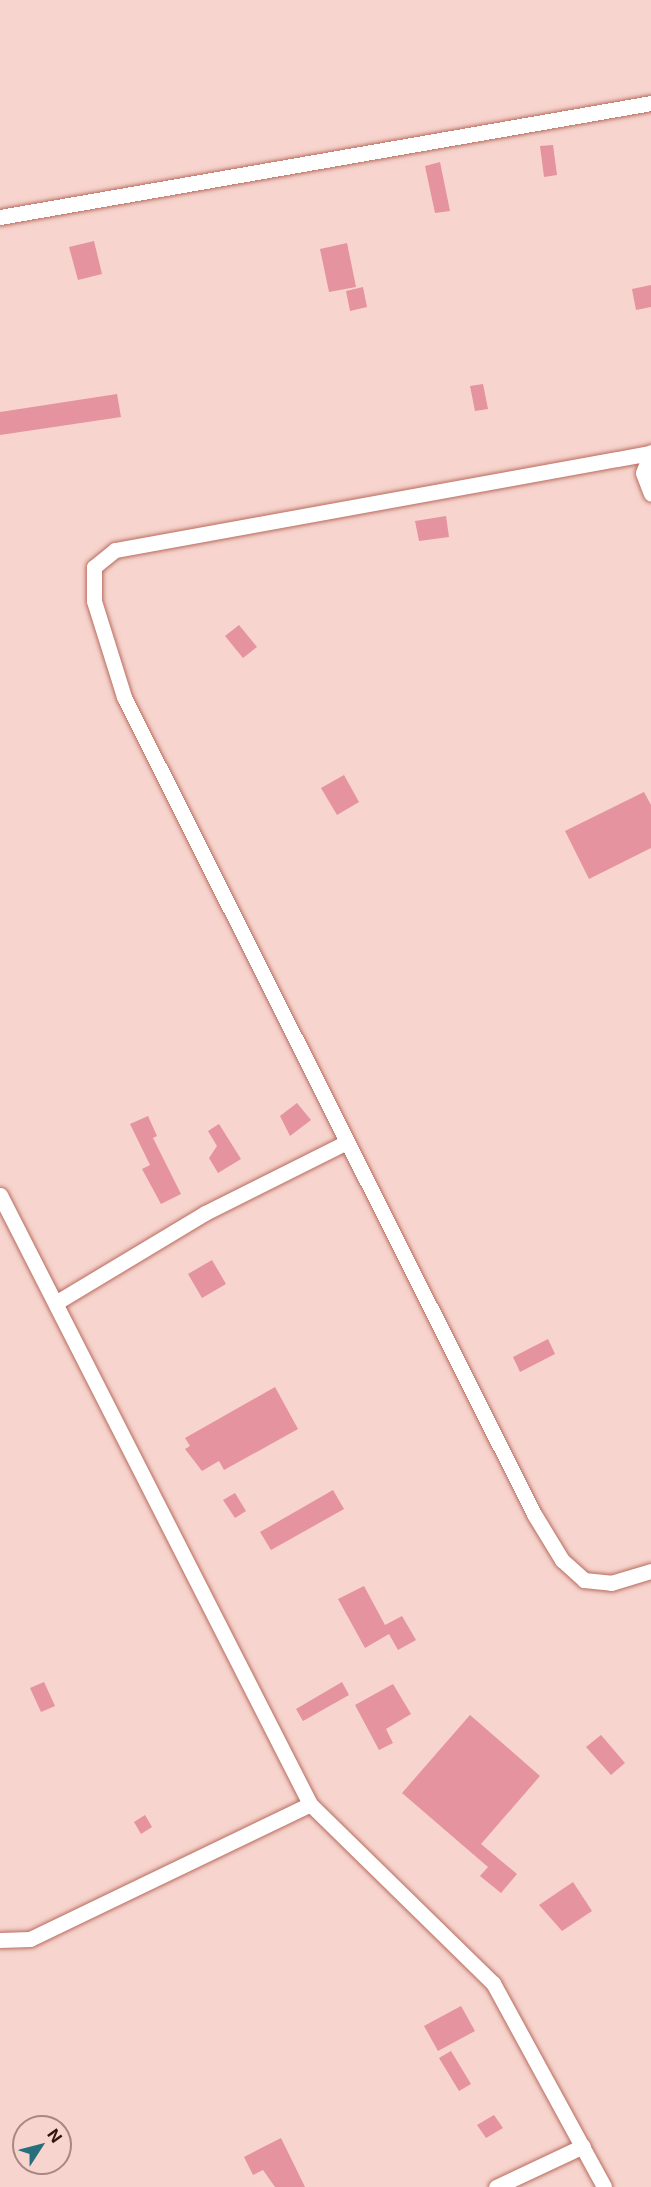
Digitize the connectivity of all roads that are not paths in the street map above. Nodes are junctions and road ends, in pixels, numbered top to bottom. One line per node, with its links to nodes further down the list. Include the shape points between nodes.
1 (651, 103): 2 (street)
2 (0, 217)
3 (650, 452): 4 (street, via 643,473); 5 (street, via 124,549 102,556 94,567 94,601 124,697 310,1061)
4 (651, 494)
5 (345, 1143): 7 (street, via 205,1213); 8 (street, via 562,1560 585,1580 611,1583)
6 (0, 1195): 7 (street)
7 (57, 1302): 9 (street)
8 (651, 1570)
9 (310, 1803): 10 (street, via 30,1939); 11 (street, via 493,1983)
10 (0, 1940)
11 (583, 2146): 12 (street); 13 (street)
12 (496, 2187)
13 (604, 2187)

